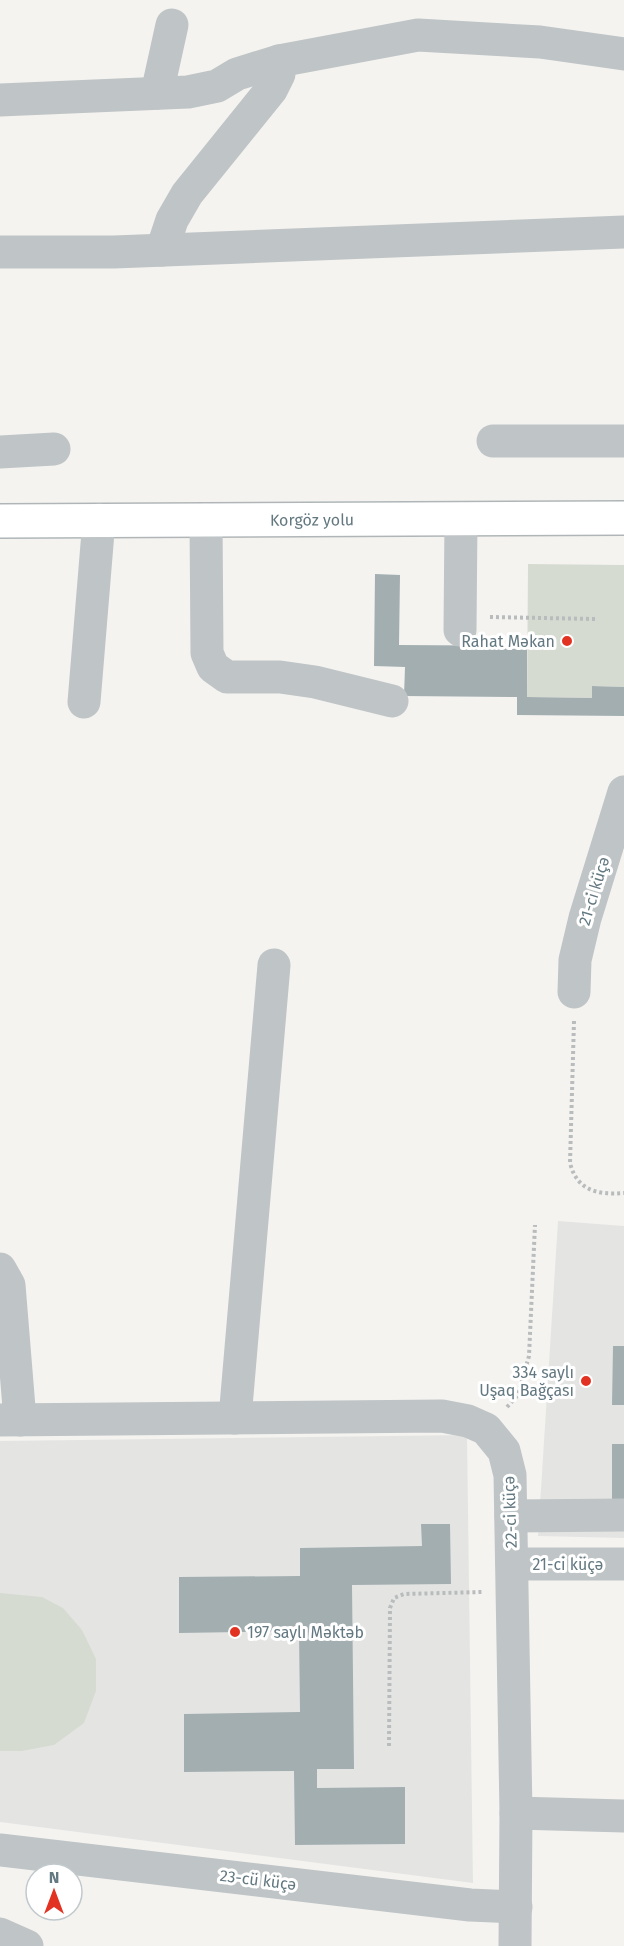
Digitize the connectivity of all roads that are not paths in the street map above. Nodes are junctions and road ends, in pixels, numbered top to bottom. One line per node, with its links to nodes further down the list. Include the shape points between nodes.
1 (172, 25): 4 (street)
2 (624, 54): 3 (street, via 540,42 418,35)
3 (279, 60): 4 (street, via 237,74 217,86); 7 (street, via 279,74 271,90 187,194 172,220)
4 (157, 93): 5 (street)
5 (0, 100)
6 (624, 232): 7 (street)
7 (162, 250): 8 (street)
8 (0, 252)
9 (493, 441): 10 (street)
10 (624, 441)
11 (54, 449): 12 (street)
12 (0, 452)
13 (624, 518): 14 (main road, Korgöz yolu)
14 (461, 519): 16 (main road, Korgöz yolu); 18 (street)
15 (99, 520): 16 (main road, Korgöz yolu); 17 (main road, Korgöz yolu); 20 (street)
16 (206, 520): 19 (street, via 207,653 213,667 227,677 303,680)
17 (0, 521)
18 (459, 623)
19 (392, 701)
20 (84, 702)
21 (622, 811): 23 (street, 21-ci küçə, via 585,918 575,960)
22 (274, 965): 25 (street)
23 (574, 992)
24 (0, 1269): 26 (street, via 9,1286)
25 (236, 1418): 26 (street, 22-ci küçə); 28 (street, 22-ci küçə, via 442,1416 468,1421 486,1430 504,1451 510,1475)
26 (10, 1420)
27 (624, 1515): 28 (street)
28 (511, 1516): 30 (street, 22-ci küçə)
29 (624, 1564): 30 (street, 21-ci küçə)
30 (512, 1578): 31 (street, 22-ci küçə)
31 (516, 1813): 32 (street); 34 (street, 22-ci küçə)
32 (624, 1816)
33 (0, 1850): 34 (street, 23-cü küçə, via 470,1905)
34 (516, 1907): 37 (street, 22-ci küçə)
35 (0, 1934): 36 (street)
36 (27, 1946)
37 (515, 1946)

